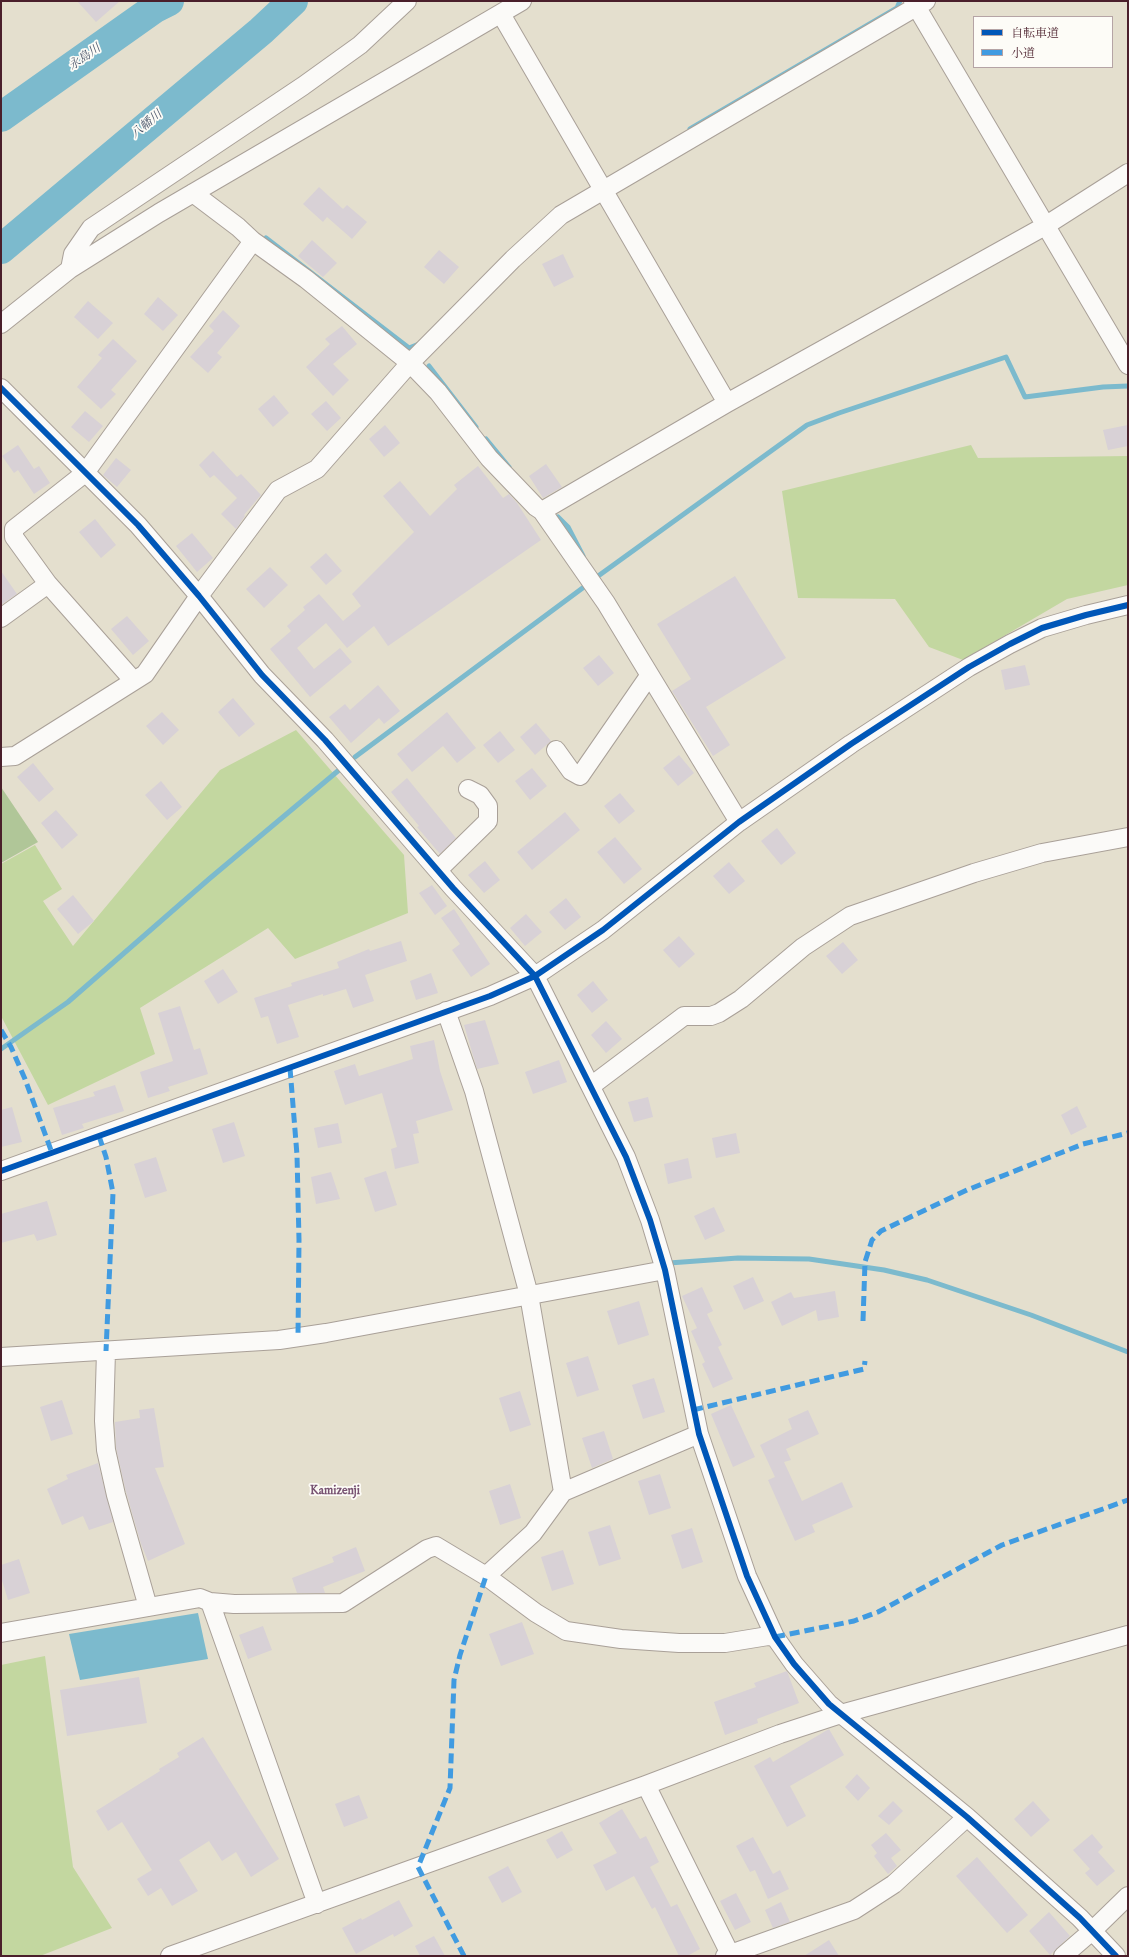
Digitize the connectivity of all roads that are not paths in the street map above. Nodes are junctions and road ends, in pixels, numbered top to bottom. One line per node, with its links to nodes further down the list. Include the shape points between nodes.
1 (407, 1): 10 (street, via 360,45 341,59 91,228 73,254)
2 (522, 1): 4 (street)
3 (918, 3): 6 (street); 8 (street)
4 (501, 14): 6 (street); 7 (street)
5 (1128, 173): 8 (street)
6 (604, 190): 12 (street, via 561,215 535,238); 15 (street)
7 (193, 193): 9 (street); 10 (street)
8 (1045, 226): 13 (street); 15 (street)
9 (253, 241): 12 (street, via 306,279); 16 (street)
10 (70, 269): 11 (street)
11 (1, 324)
12 (410, 363): 17 (street, via 438,392 489,458); 19 (street, via 317,469 278,490)
13 (1128, 365)
14 (1, 388): 16 (street)
15 (727, 403): 17 (street)
16 (85, 472): 18 (street, via 14,529 14,537); 19 (street, via 138,525)
17 (542, 511): 22 (street, via 591,581)
18 (48, 584): 21 (street); 23 (street)
19 (199, 596): 23 (street, via 145,674); 29 (street, via 262,675 325,740)
20 (1128, 605): 27 (street, via 1042,628 1010,644 969,667)
21 (1, 618)
22 (649, 676): 24 (street, via 580,776 571,771); 27 (street)
23 (133, 680): 25 (street, via 15,756)
24 (556, 750)
25 (1, 756)
26 (468, 789): 29 (street, via 480,795 488,806 488,821)
27 (739, 822): 30 (street, via 603,930)
28 (1128, 837): 32 (street, via 1042,853 850,916 803,947 719,1013 711,1016 684,1016)
29 (438, 870): 30 (street)
30 (536, 976): 31 (street); 32 (street)
31 (446, 1011): 33 (street); 35 (street, via 474,1091)
32 (591, 1086): 34 (street, via 626,1157 650,1220)
33 (1, 1171)
34 (665, 1270): 35 (street); 38 (street)
35 (528, 1295): 36 (street, via 279,1340); 39 (street)
36 (106, 1351): 37 (street); 42 (street, via 106,1450)
37 (1, 1357)
38 (699, 1434): 39 (street); 44 (street, via 747,1576)
39 (563, 1492): 40 (street, via 532,1533)
40 (486, 1576): 41 (street, via 436,1546 427,1548 343,1603); 44 (street, via 536,1613 566,1631 621,1639 679,1643 725,1643)
41 (210, 1602): 42 (street, via 200,1598); 50 (street)
42 (148, 1607): 43 (street)
43 (1, 1633)
44 (775, 1636): 46 (street, via 794,1664)
45 (1128, 1636): 46 (street)
46 (841, 1714): 47 (street, via 780,1734); 48 (street)
47 (646, 1785): 50 (street); 53 (street)
48 (967, 1817): 51 (street); 53 (street, via 894,1884 854,1910)
49 (1128, 1896): 51 (street)
50 (317, 1904): 52 (street)
51 (1092, 1931): 54 (street); 55 (street)
52 (171, 1956)
53 (729, 1956)
54 (1063, 1956)
55 (1116, 1956)

